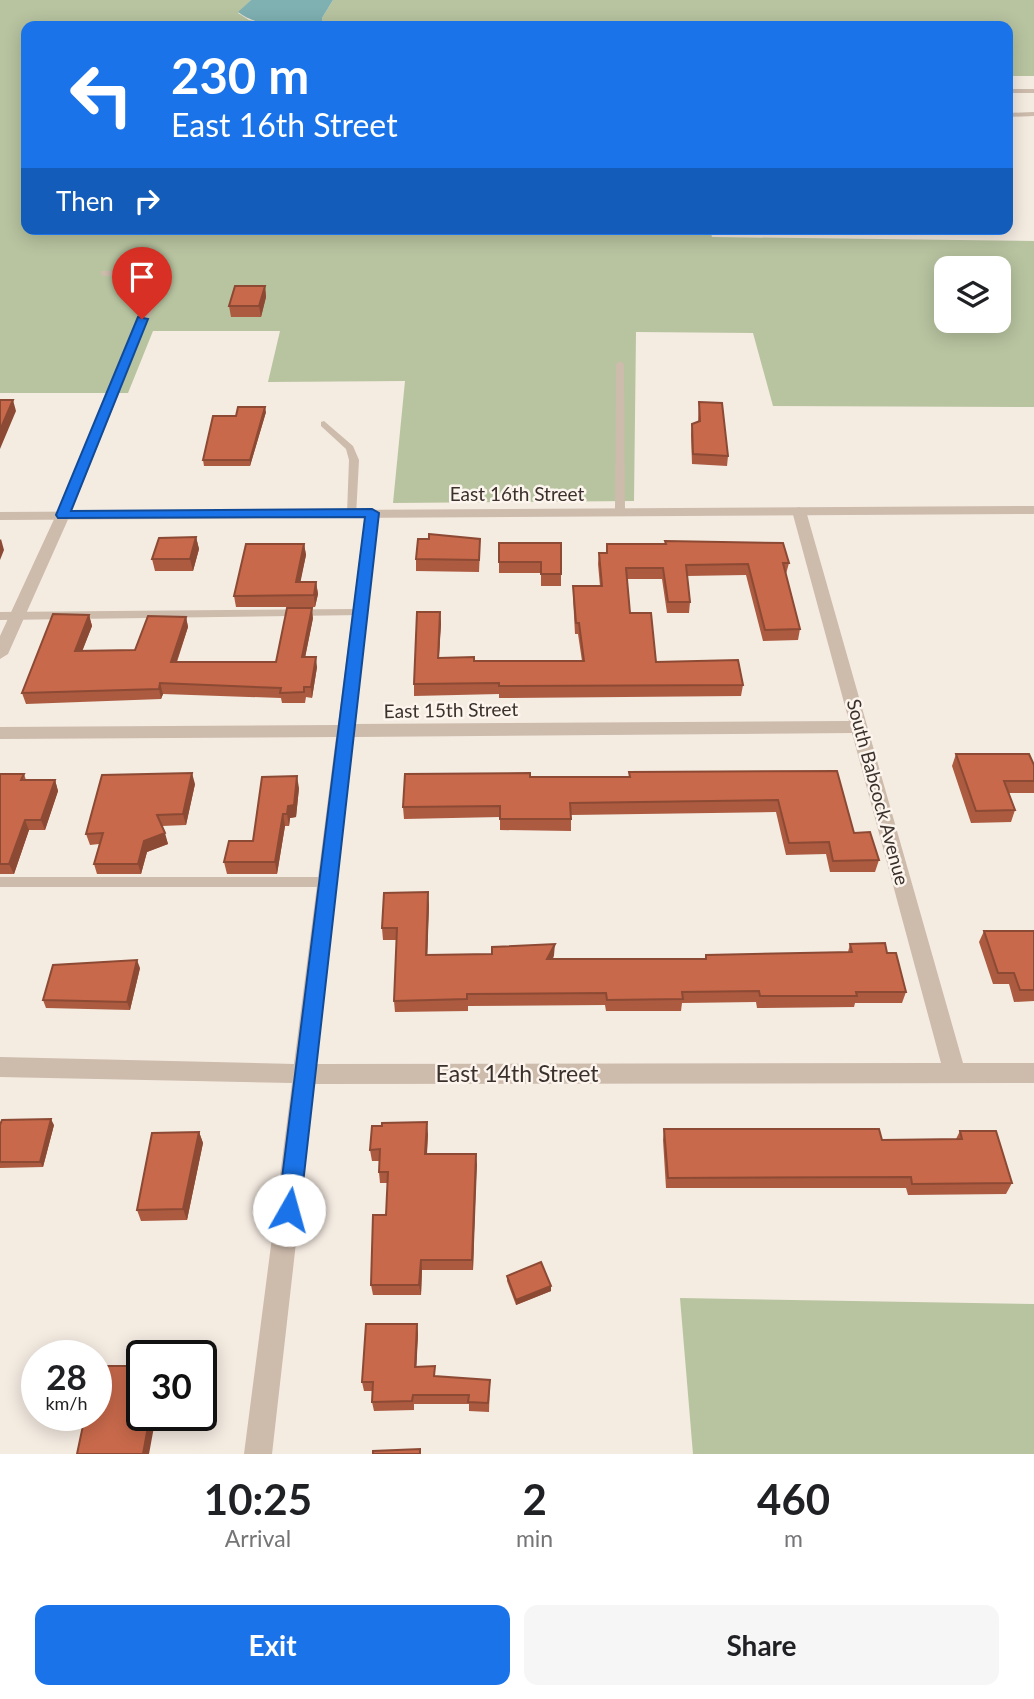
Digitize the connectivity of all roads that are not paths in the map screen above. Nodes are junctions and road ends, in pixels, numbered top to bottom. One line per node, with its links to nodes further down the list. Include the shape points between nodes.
1 (1013, 91): 2 (lane)
2 (1034, 91)
3 (1034, 114): 4 (lane)
4 (1013, 115)
5 (105, 273): 12 (street, via 161,274)
6 (620, 364): 10 (lane)
7 (324, 424): 11 (lane, via 351,448)
8 (1034, 510): 9 (street, East 16th Street)
9 (799, 511): 10 (street, East 16th Street); 18 (street, South Babcock Avenue)
10 (621, 512): 11 (street, East 16th Street)
11 (362, 514): 12 (street, East 16th Street); 14 (street)
12 (63, 515): 13 (street, East 16th Street); 16 (street)
13 (0, 516)
14 (358, 613): 16 (lane); 19 (street)
15 (0, 616): 16 (lane)
16 (16, 616): 17 (street)
17 (0, 654)
18 (861, 727): 19 (street, East 15th Street); 24 (street, South Babcock Avenue)
19 (344, 732): 20 (street, East 15th Street); 22 (street)
20 (0, 733)
21 (0, 882): 22 (lane)
22 (326, 882): 26 (street)
23 (0, 1067): 26 (street, East 14th Street)
24 (955, 1073): 25 (street, East 14th Street); 26 (street, East 14th Street)
25 (1034, 1073)
26 (306, 1074): 27 (street)
27 (258, 1454)

